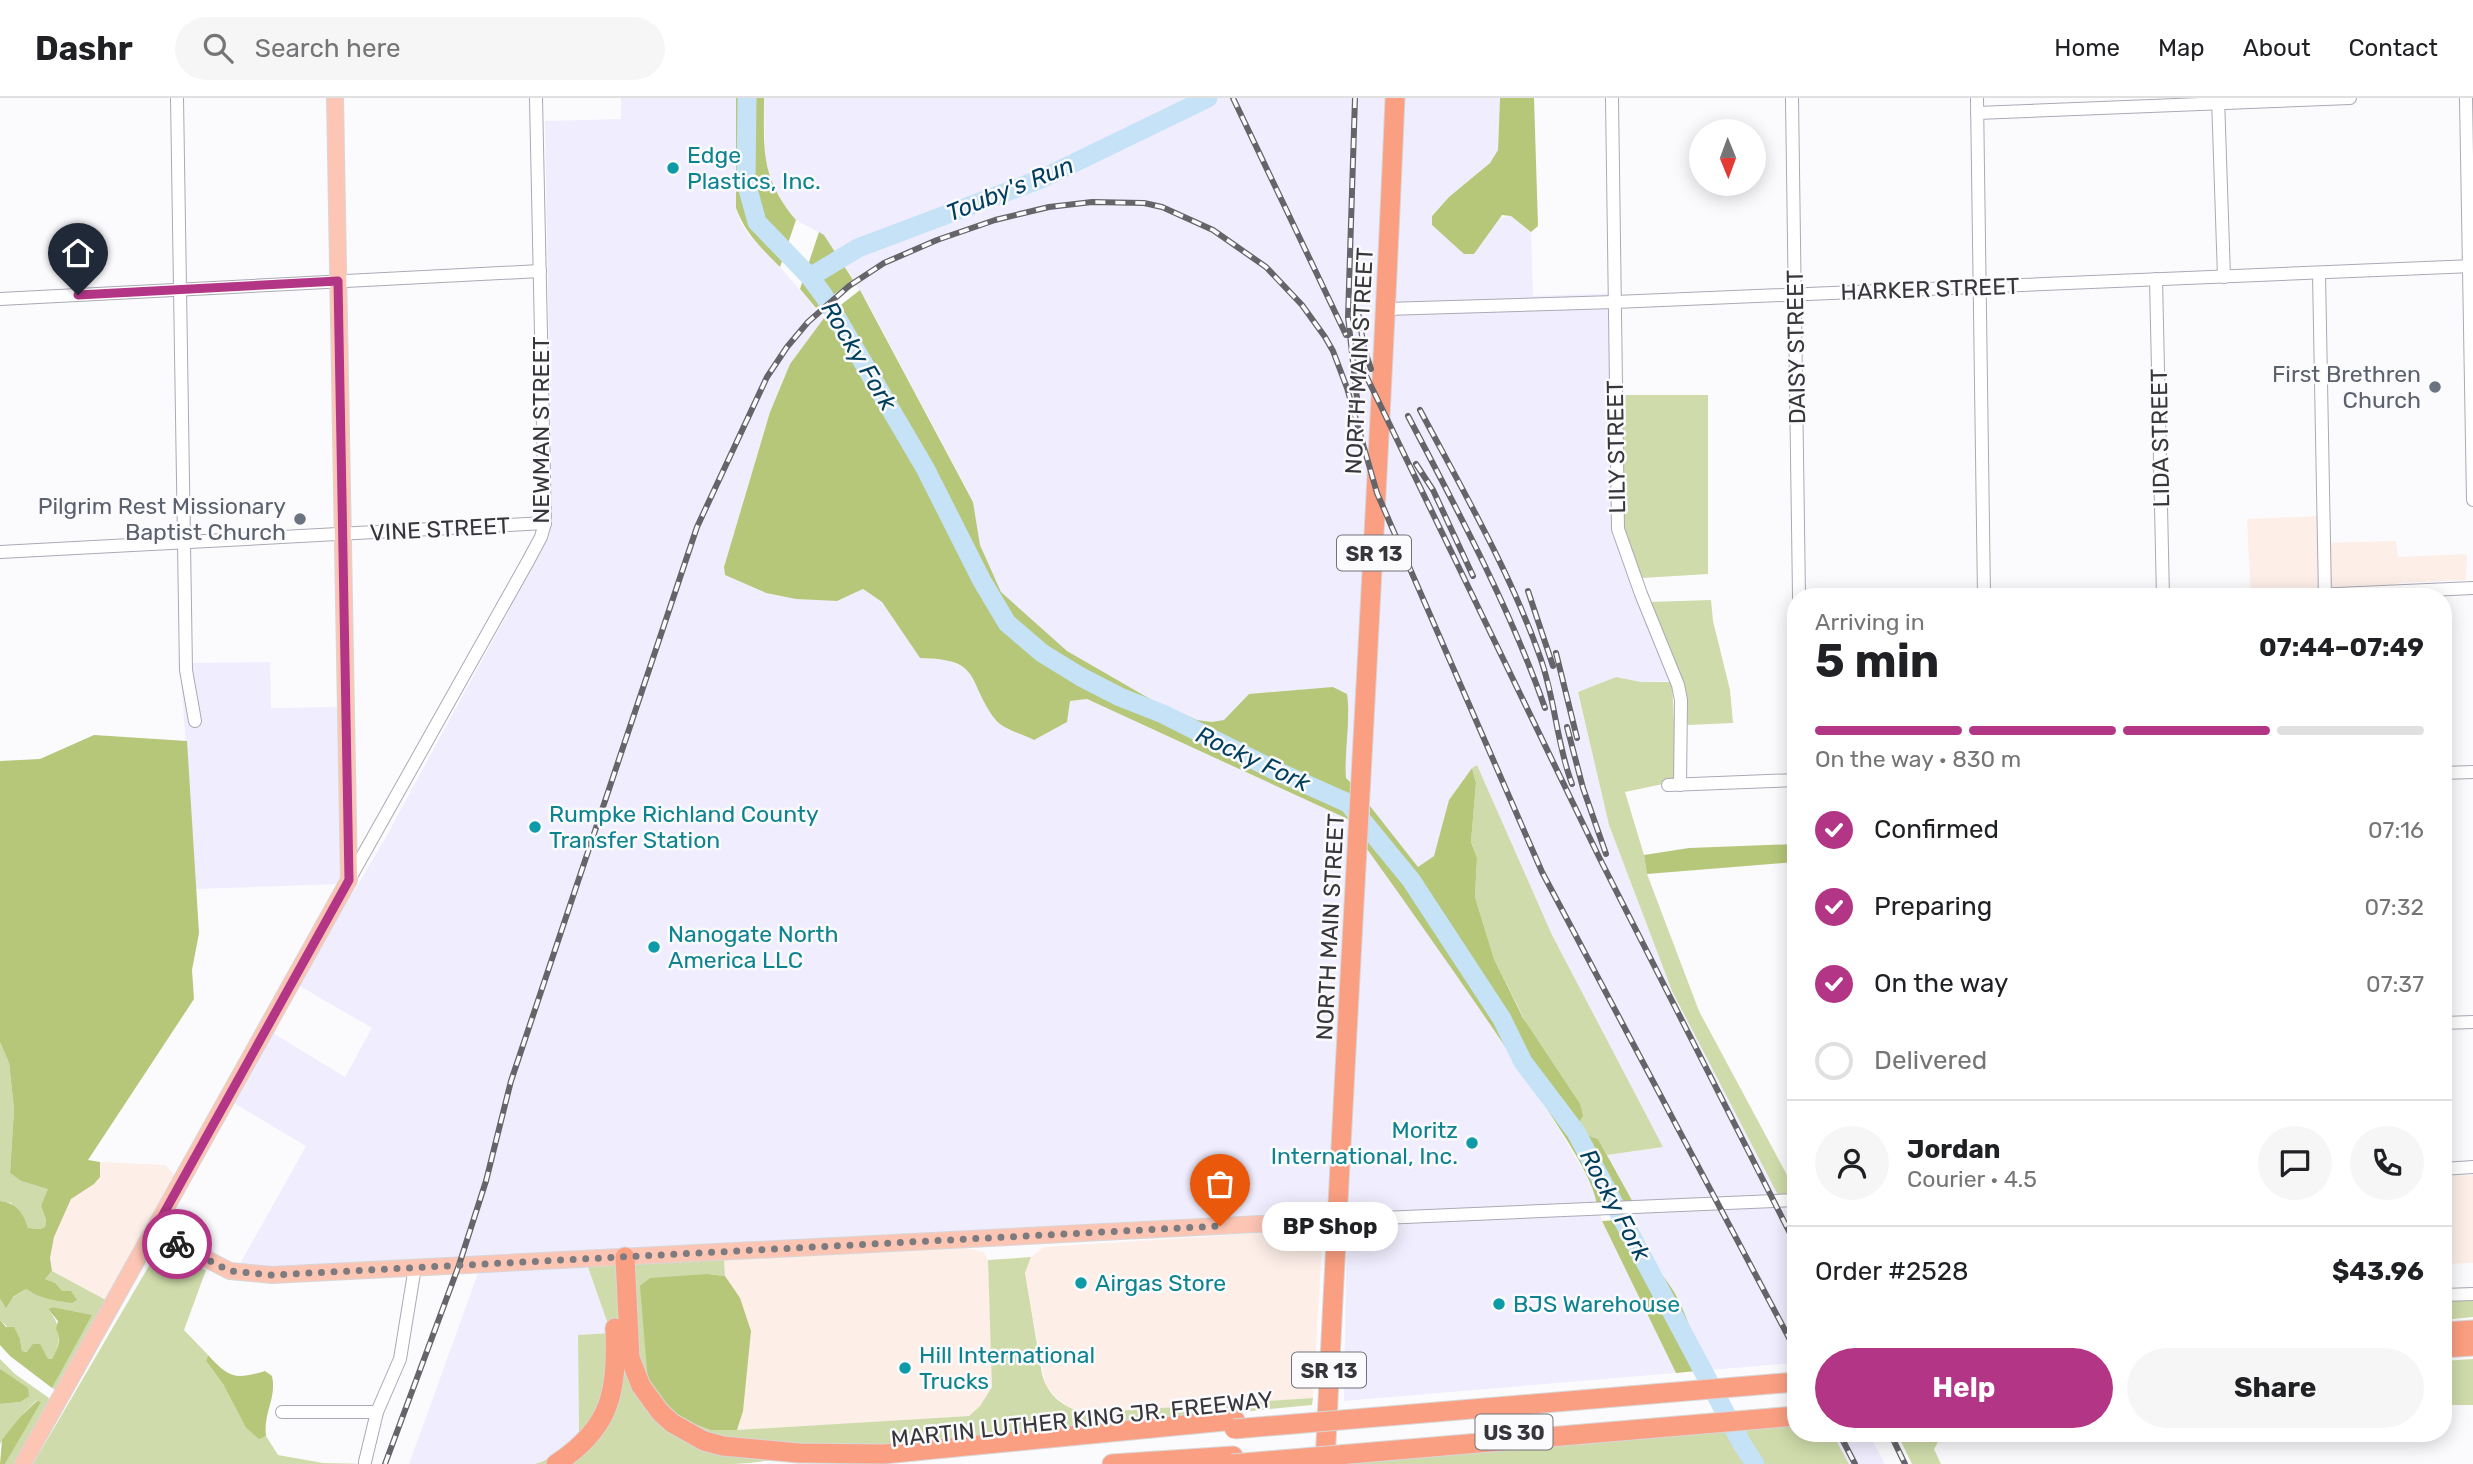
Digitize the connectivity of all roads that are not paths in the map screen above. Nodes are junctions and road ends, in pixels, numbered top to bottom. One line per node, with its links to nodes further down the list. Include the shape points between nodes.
1 (177, 98): 19 (street)
2 (335, 98): 17 (main road)
3 (536, 98): 13 (street, NEWMAN STREET)
4 (1395, 98): 23 (highway, NORTH MAIN STREET / SR 13)
5 (1612, 98): 22 (street, LILY STREET)
6 (1792, 98): 20 (street, DAISY STREET)
7 (1977, 98): 11 (street)
8 (2350, 98): 10 (street)
9 (2466, 98): 12 (street)
10 (2218, 101): 11 (street); 15 (street)
11 (1977, 113): 18 (street)
12 (2471, 266): 14 (street, HARKER STREET); 24 (street)
13 (540, 271): 17 (street); 25 (street, NEWMAN STREET)
14 (2319, 273): 15 (street, HARKER STREET); 33 (street)
15 (2224, 277): 16 (street, HARKER STREET)
16 (2156, 279): 18 (street, HARKER STREET); 32 (street, LIDA STREET)
17 (338, 281): 19 (street); 26 (main road)
18 (1980, 287): 20 (street, HARKER STREET); 31 (street)
19 (181, 289): 21 (street); 27 (street)
20 (1795, 294): 22 (street, HARKER STREET); 30 (street, DAISY STREET)
21 (0, 299)
22 (1615, 302): 23 (street, HARKER STREET); 38 (street, LILY STREET, via 1618,529 1678,685 1681,700 1674,785)
23 (1386, 309): 45 (highway, NORTH MAIN STREET / SR 13)
24 (2473, 500)
25 (545, 523): 26 (street, VINE STREET); 39 (street, NEWMAN STREET, via 532,555)
26 (343, 534): 27 (street, VINE STREET); 39 (main road)
27 (185, 543): 28 (street, VINE STREET); 35 (street, via 186,670)
28 (0, 552)
29 (2473, 587): 34 (street)
30 (1799, 588)
31 (1984, 588)
32 (2163, 588)
33 (2325, 588)
34 (2452, 588)
35 (195, 721)
36 (2473, 772): 37 (street)
37 (2452, 773)
38 (1787, 780)
39 (349, 880): 46 (main road)
40 (2473, 1022): 41 (street)
41 (2452, 1023)
42 (2473, 1167): 43 (street)
43 (2452, 1168)
44 (1787, 1200): 45 (street)
45 (1336, 1220): 47 (main road); 68 (highway, NORTH MAIN STREET / SR 13)
46 (154, 1231): 48 (main road, via 218,1266 242,1273); 64 (main road)
47 (618, 1257): 48 (main road); 61 (highway, via 630,1358 641,1387 672,1423 723,1446 884,1454); 65 (highway, via 616,1370 611,1398 585,1442)
48 (415, 1267): 59 (street, via 400,1359)
49 (2473, 1294): 50 (street)
50 (2452, 1295)
51 (2473, 1330): 52 (highway)
52 (2452, 1331)
53 (2473, 1346): 54 (highway)
54 (2452, 1347)
55 (1787, 1374): 61 (highway)
56 (1787, 1383): 61 (highway, MARTIN LUTHER KING JR. FREEWAY / US 30, bridge)
57 (1787, 1409): 62 (highway, US 30)
58 (282, 1412): 59 (street)
59 (377, 1412): 63 (street)
60 (1787, 1417): 62 (highway, bridge)
61 (1235, 1424): 66 (highway, MARTIN LUTHER KING JR. FREEWAY / US 30)
62 (1232, 1461): 67 (highway, US 30)
63 (365, 1462)
64 (23, 1464)
65 (556, 1464)
66 (875, 1464)
67 (1112, 1464)
68 (1325, 1464)

